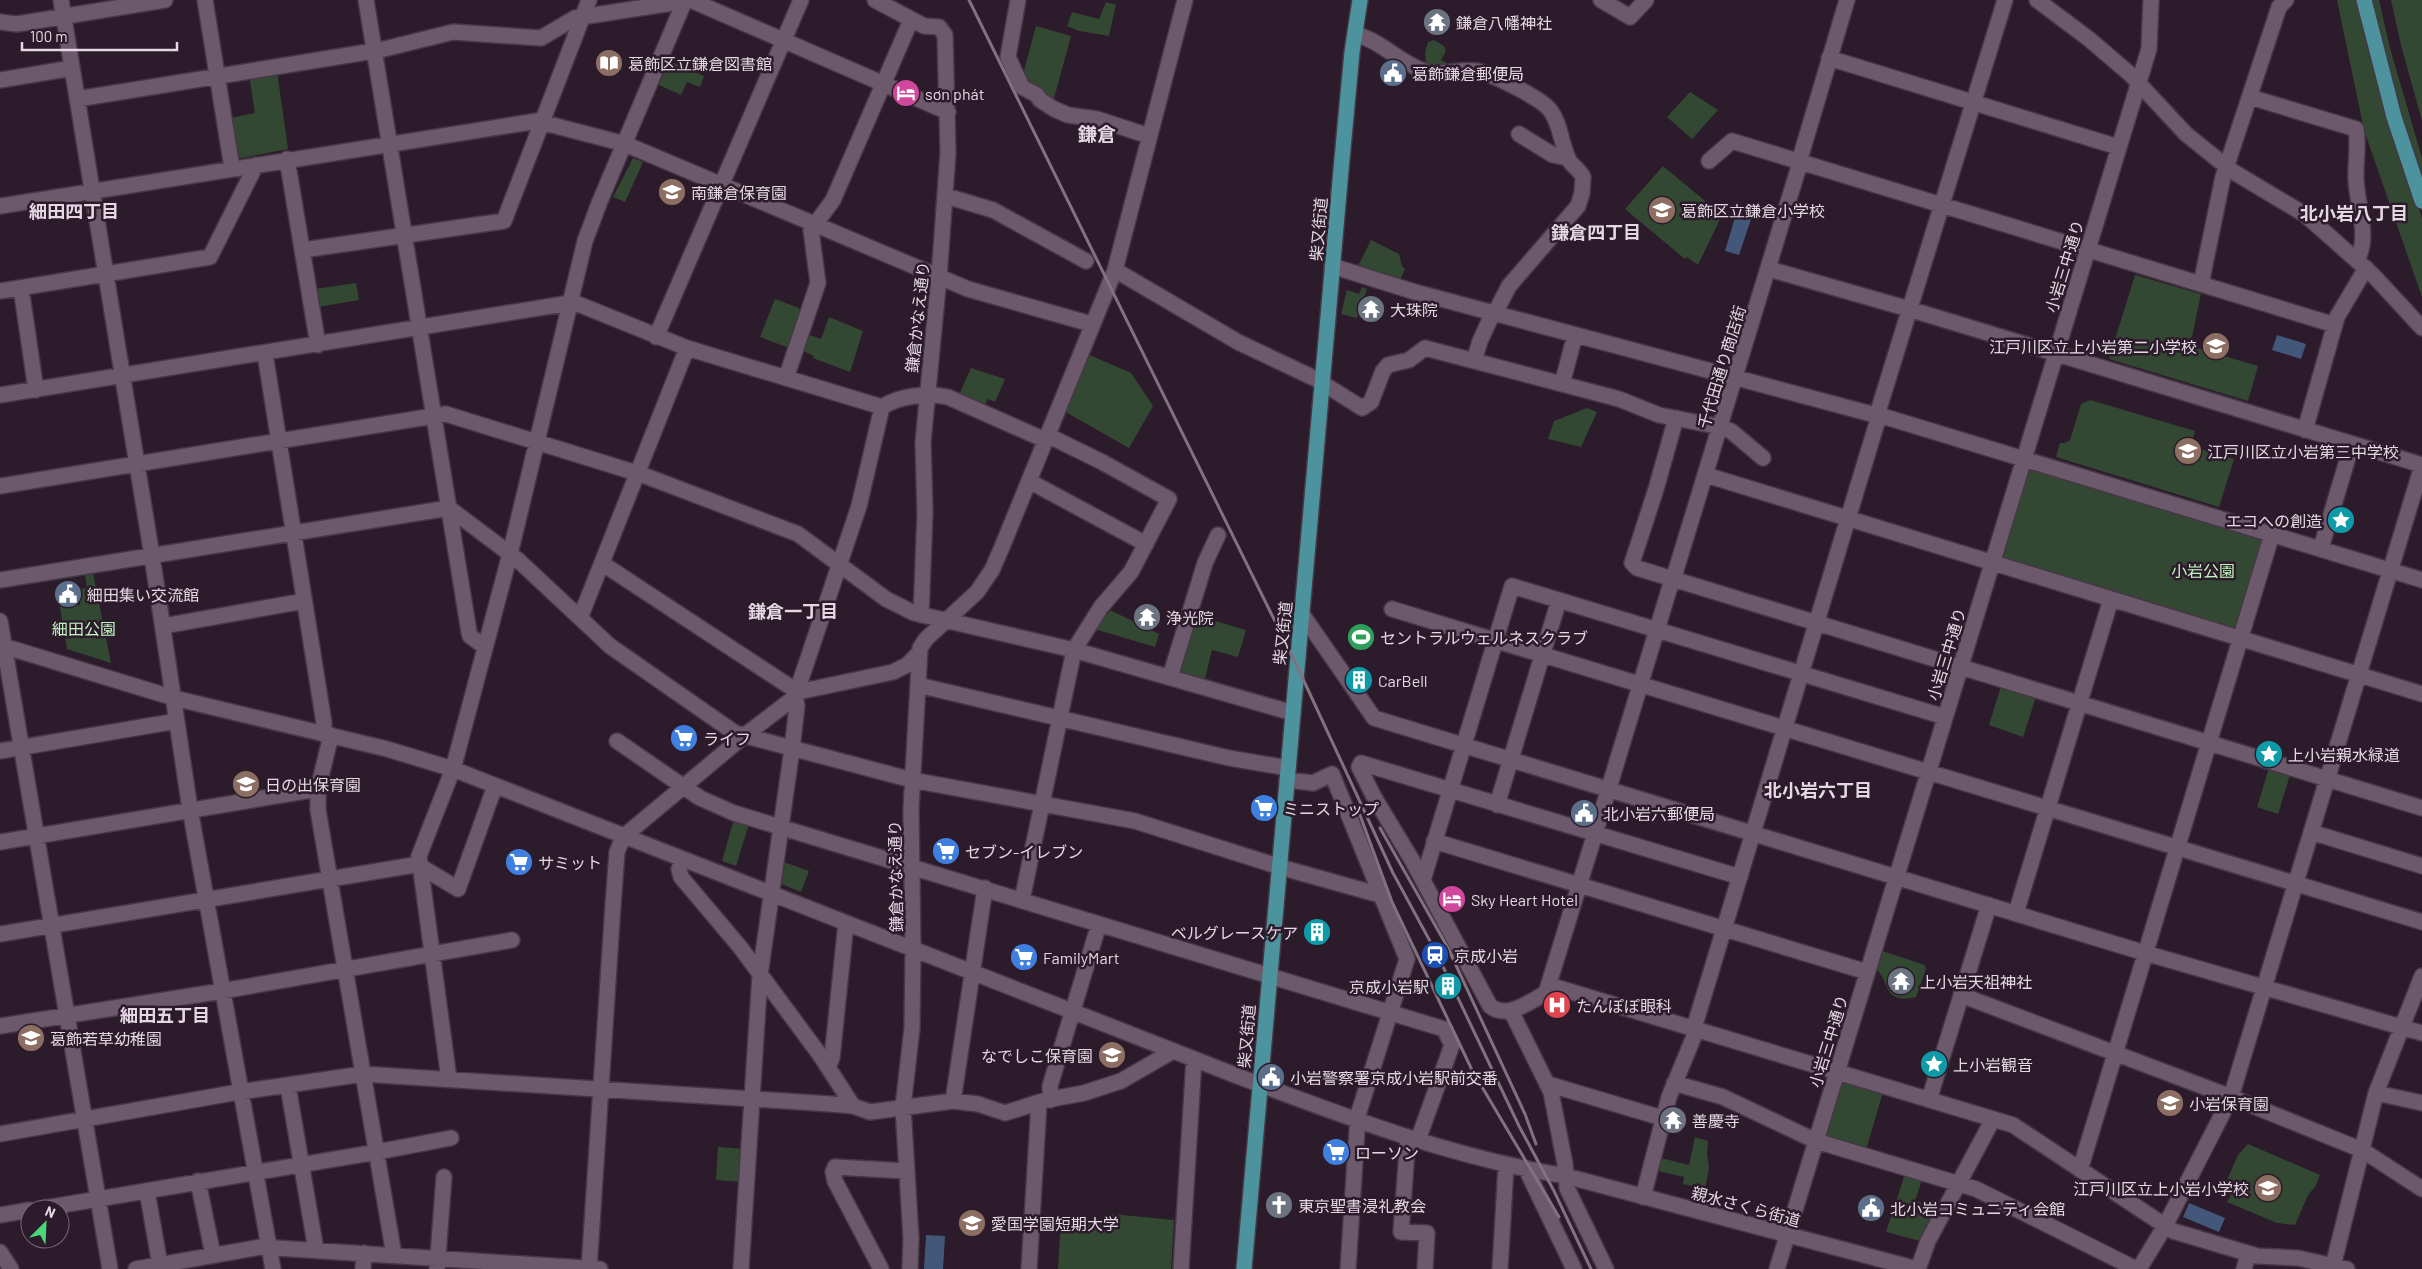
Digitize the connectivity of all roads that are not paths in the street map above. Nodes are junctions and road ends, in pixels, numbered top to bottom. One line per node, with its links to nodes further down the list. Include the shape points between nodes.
1 (61, 0): 20 (street)
2 (165, 0): 20 (street)
3 (205, 0): 29 (street)
4 (366, 0): 26 (street)
5 (589, 0): 21 (street)
6 (685, 0): 21 (street); 25 (street); 41 (street)
7 (801, 0): 25 (street)
8 (875, 0): 22 (street)
9 (1018, 0): 39 (street, via 1008,57 1022,87 1068,115)
10 (1185, 0): 39 (street)
11 (1360, 0): 24 (main road, 柴又街道)
12 (1602, 0): 13 (street, via 1630,17)
13 (1646, 0)
14 (1847, 0): 27 (street, 千代田通り商店街)
15 (2004, 0): 35 (street)
16 (2037, 0): 31 (street, via 2089,38)
17 (2151, 0): 31 (street, 小岩三中通り, via 2149,49)
18 (2286, 0): 33 (street, via 2279,6)
19 (2364, 0): 53 (main road, via 2391,108)
20 (64, 17): 23 (street, via 17,24); 28 (street)
21 (583, 17): 26 (street, via 575,18 541,38 453,32); 37 (street)
22 (911, 20): 32 (street); 36 (street, 鎌倉かなえ通り, via 924,26 936,26 945,35)
23 (0, 22)
24 (1355, 34): 43 (street, via 1385,47 1402,61 1427,72 1480,71 1536,100 1550,109); 62 (main road, 柴又街道)
25 (783, 41): 32 (street); 50 (street)
26 (374, 51): 29 (street); 40 (street)
27 (1829, 58): 35 (street); 46 (street, 千代田通り商店街)
28 (72, 68): 30 (street); 34 (street)
29 (217, 77): 34 (street); 49 (street)
30 (0, 80)
31 (2138, 83): 42 (street, 小岩三中通り); 48 (street, via 2186,134)
32 (884, 84): 36 (street); 56 (street, via 833,200)
33 (2250, 97): 48 (street); 61 (street, via 2356,129)
34 (77, 99): 51 (street)
35 (1973, 102): 42 (street); 55 (street)
36 (948, 112): 52 (street, 鎌倉かなえ通り)
37 (542, 122): 40 (street); 41 (street); 57 (street, via 504,221)
38 (1519, 134): 43 (street, via 1553,156)
39 (1150, 136): 64 (street)
40 (388, 144): 44 (street); 57 (street)
41 (625, 144): 50 (street); 70 (street, via 586,241)
42 (2118, 147): 59 (street, 小岩三中通り)
43 (1568, 158): 72 (street, via 1583,177 1578,206 1510,286)
44 (287, 159): 47 (street); 58 (street)
45 (1709, 161): 46 (street, via 1730,141)
46 (1800, 162): 55 (street); 63 (street, 千代田通り商店街)
47 (256, 165): 49 (street); 65 (street, via 210,257)
48 (2227, 166): 61 (street, via 2244,180 2304,214); 67 (street)
49 (232, 168): 51 (street)
50 (722, 185): 56 (street); 78 (street)
51 (92, 191): 54 (street); 65 (street)
52 (946, 196): 60 (street, via 992,210); 66 (street, 鎌倉かなえ通り)
53 (2422, 200)
54 (0, 206)
55 (1941, 206): 59 (street); 71 (street)
56 (814, 224): 66 (street); 85 (street, via 810,234 818,283)
57 (405, 235): 58 (street); 75 (street)
58 (303, 250): 79 (street)
59 (2087, 250): 67 (street); 82 (street, 小岩三中通り)
60 (1086, 261)
61 (2362, 264): 74 (street); 76 (street)
62 (1332, 266): 72 (street); 87 (main road, 柴又街道)
63 (1769, 269): 71 (street); 86 (street, 千代田通り商店街)
64 (1115, 270): 73 (street); 87 (street, via 1238,342)
65 (107, 274): 68 (street); 84 (street)
66 (939, 278): 73 (street); 90 (street, 鎌倉かなえ通り)
67 (2201, 284): 74 (street)
68 (21, 288): 69 (street); 89 (street)
69 (0, 291)
70 (570, 303): 75 (street); 78 (street); 100 (street)
71 (1909, 309): 82 (street); 94 (street)
72 (1494, 313): 77 (street); 83 (street)
73 (1091, 324): 98 (street)
74 (2334, 325): 97 (street)
75 (420, 328): 79 (street); 93 (street)
76 (2422, 328)
77 (1575, 335): 86 (street); 88 (street)
78 (656, 337): 80 (street)
79 (318, 345): 81 (street)
80 (687, 348): 85 (street); 106 (street)
81 (264, 354): 84 (street); 99 (street)
82 (2055, 354): 97 (street); 103 (street, 小岩三中通り)
83 (1474, 361): 87 (street, via 1425,348 1409,360 1388,365 1371,402 1362,408); 88 (street)
84 (123, 376): 89 (street); 104 (street)
85 (786, 378): 92 (street)
86 (1735, 378): 94 (street); 96 (street, 千代田通り商店街)
87 (1322, 383): 130 (main road, 柴又街道)
88 (1562, 384): 95 (street)
89 (36, 390): 91 (street)
90 (927, 394): 92 (street); 98 (street, via 948,397); 131 (street, 鎌倉かなえ通り, via 923,442 925,513)
91 (0, 395)
92 (882, 407): 121 (street, via 859,506)
93 (434, 416): 99 (street); 100 (street, via 446,414); 110 (street)
94 (1879, 416): 103 (street); 111 (street)
95 (1676, 418): 96 (street); 124 (street, via 1632,563 1637,568)
96 (1721, 427): 102 (street, via 1731,431); 107 (street, 千代田通り商店街)
97 (2305, 430): 101 (street)
98 (1046, 438): 108 (street); 115 (street, via 1102,462 1169,500)
99 (278, 442): 104 (street); 112 (street)
100 (537, 442): 106 (street); 117 (street)
101 (2352, 444): 105 (street); 116 (street)
102 (1763, 458)
103 (2023, 459): 114 (street); 119 (street, 小岩三中通り)
104 (136, 463): 109 (street); 118 (street)
105 (2422, 465): 122 (street)
106 (638, 473): 120 (street); 121 (street, via 798,534)
107 (1706, 475): 111 (street); 124 (street, 千代田通り商店街)
108 (1029, 481): 115 (street); 134 (street, via 992,570 977,592)
109 (0, 486)
110 (449, 508): 112 (street); 117 (street); 141 (street, via 470,636)
111 (1848, 519): 119 (street); 135 (street)
112 (294, 533): 118 (street); 128 (street)
113 (1218, 534): 148 (street, via 1205,563)
114 (2272, 534): 116 (street); 138 (street)
115 (1146, 544): 143 (street, via 1131,572 1101,607)
116 (2321, 548): 122 (street)
117 (510, 554): 132 (street); 141 (street)
118 (152, 556): 123 (street); 136 (street)
119 (1992, 563): 126 (street); 145 (street, 小岩三中通り)
120 (602, 564): 132 (street); 152 (street)
121 (839, 564): 131 (street, via 891,602); 152 (street)
122 (2390, 570): 125 (street); 147 (street)
123 (0, 580)
124 (1672, 580): 135 (street); 137 (street, 千代田通り商店街)
125 (2422, 580)
126 (2111, 599): 138 (street); 155 (street)
127 (1559, 600): 137 (street); 139 (street, via 1512,586); 144 (street)
128 (304, 601): 136 (street); 161 (street)
129 (1392, 609): 139 (street)
130 (1302, 614): 156 (main road, 柴又街道); 165 (street, via 1374,718)
131 (921, 615): 134 (street)
132 (580, 618): 162 (street, via 610,646 735,733)
133 (0, 620): 140 (street)
134 (947, 621): 142 (street); 143 (street)
135 (1816, 624): 145 (street); 146 (street)
136 (163, 626): 154 (street)
137 (1657, 629): 146 (street); 149 (street, 千代田通り商店街)
138 (2241, 639): 147 (street); 164 (street)
139 (1495, 640): 144 (street); 165 (street)
140 (2, 645): 151 (street); 154 (street, 親水さくら街道)
141 (485, 647): 170 (street)
142 (921, 648): 150 (street, 鎌倉かなえ通り); 152 (street, via 907,665 893,672)
143 (1074, 650): 148 (street); 158 (street)
144 (1542, 655): 149 (street); 169 (street)
145 (1961, 668): 155 (street); 157 (street, 小岩三中通り)
146 (1802, 673): 157 (street); 160 (street)
147 (2359, 675): 153 (street); 173 (street)
148 (1170, 677): 156 (street)
149 (1640, 684): 160 (street); 178 (street, 千代田通り商店街)
150 (918, 685): 158 (street); 174 (street, 鎌倉かなえ通り)
151 (6, 692): 166 (street)
152 (797, 694): 162 (street); 167 (street)
153 (2422, 694)
154 (174, 698): 159 (street); 161 (street, 親水さくら街道)
155 (2079, 704): 164 (street); 184 (street)
156 (1292, 713): 172 (main road, 柴又街道)
157 (1946, 717): 171 (street, 小岩三中通り)
158 (1058, 719): 172 (street); 180 (street)
159 (177, 721): 166 (street); 183 (street)
160 (1785, 729): 171 (street); 187 (street)
161 (327, 735): 170 (street, 親水さくら街道); 177 (street)
162 (744, 736): 167 (street); 176 (street)
163 (617, 741): 176 (street)
164 (2209, 744): 173 (street); 193 (street)
165 (1463, 745): 169 (street); 179 (street)
166 (22, 747): 168 (street); 189 (street)
167 (792, 749): 174 (street); 185 (street)
168 (0, 751)
169 (1510, 759): 178 (street); 181 (street)
170 (453, 769): 175 (street, 親水さくら街道); 195 (street, via 420,856)
171 (1929, 772): 184 (street); 200 (street, 小岩三中通り)
172 (1287, 774): 197 (main road, 柴又街道); 207 (street, via 1313,783 1332,774)
173 (2327, 779): 182 (street); 186 (street)
174 (912, 780): 180 (street); 196 (street, 鎌倉かなえ通り)
175 (495, 786): 190 (street, 親水さくら街道); 195 (street, via 458,889)
176 (683, 786): 185 (street, via 719,807); 190 (street)
177 (318, 788): 183 (street); 201 (street, via 318,810)
178 (1608, 789): 187 (street); 188 (street, 千代田通り商店街)
179 (1449, 790): 181 (street); 191 (street); 202 (street, via 1361,763 1360,766 1374,797)
180 (1042, 803): 197 (street, via 1135,821); 209 (street)
181 (1497, 805): 188 (street)
182 (2422, 808)
183 (190, 809): 189 (street); 208 (street)
184 (2048, 809): 193 (street); 211 (street)
185 (781, 827): 196 (street); 206 (street)
186 (2311, 832): 198 (street); 204 (street)
187 (1753, 833): 199 (street); 200 (street)
188 (1594, 834): 199 (street); 203 (street, 千代田通り商店街)
189 (36, 836): 192 (street); 215 (street)
190 (623, 837): 194 (street, 親水さくら街道); 251 (street, via 617,852)
191 (1434, 841): 202 (street); 203 (street)
192 (0, 842)
193 (2178, 848): 204 (street); 220 (street)
194 (682, 860): 206 (street, 親水さくら街道); 225 (street, via 681,876)
195 (420, 866): 201 (street); 221 (street)
196 (912, 866): 205 (street); 219 (street, 鎌倉かなえ通り)
197 (1279, 866): 207 (street); 226 (main road, 柴又街道)
198 (2422, 866)
199 (1740, 877): 216 (street)
200 (1897, 877): 210 (street); 224 (street, 小岩三中通り)
201 (329, 879): 208 (street); 222 (street)
202 (1423, 880): 232 (street, via 1487,1002 1497,1011)
203 (1578, 884): 216 (street); 228 (street, 千代田通り商店街)
204 (2296, 884): 212 (street); 229 (street)
205 (984, 888): 209 (street); 223 (street)
206 (772, 894): 213 (street, 親水さくら街道); 225 (street)
207 (1380, 895): 234 (street, via 1407,959)
208 (207, 899): 215 (street); 230 (street)
209 (1022, 900): 214 (street)
210 (1989, 904): 211 (street); 231 (street)
211 (2016, 913): 220 (street)
212 (2422, 922)
213 (846, 924): 219 (street, 親水さくら街道); 243 (street, via 832,1058)
214 (1099, 924): 226 (street); 233 (street)
215 (51, 926): 217 (street); 235 (street)
216 (1724, 928): 224 (street); 238 (street)
217 (0, 934)
218 (512, 940): 221 (street)
219 (913, 950): 223 (street, 親水さくら街道); 261 (street, 鎌倉かなえ通り, via 910,1052)
220 (2145, 953): 229 (street); 241 (street)
221 (432, 954): 222 (street); 246 (street)
222 (346, 969): 230 (street); 245 (street)
223 (972, 972): 233 (street, 親水さくら街道); 257 (street)
224 (1867, 972): 244 (street, 小岩三中通り)
225 (760, 975): 243 (street); 255 (street)
226 (1269, 976): 234 (street); 249 (main road, 柴又街道)
227 (2422, 976): 237 (street)
228 (1549, 985): 232 (street, via 1546,993); 238 (street)
229 (2264, 988): 237 (street); 254 (street)
230 (222, 991): 235 (street); 252 (street)
231 (1961, 995): 241 (street); 256 (street)
232 (1511, 1011): 248 (street)
233 (1073, 1012): 240 (street, 親水さくら街道); 258 (street)
234 (1391, 1012): 265 (street); 268 (street, via 1444,1029 1452,1045)
235 (67, 1015): 236 (street); 263 (street)
236 (0, 1026)
237 (2401, 1028): 239 (street); 253 (street)
238 (1695, 1029): 244 (street); 247 (street)
239 (2422, 1033)
240 (1173, 1051): 242 (street, 親水さくら街道); 258 (street, via 1121,1081)
241 (2116, 1053): 254 (street); 275 (street)
242 (1194, 1059): 249 (street, 親水さくら街道); 315 (street)
243 (828, 1067): 260 (street)
244 (1837, 1072): 256 (street); 269 (street, 小岩三中通り)
245 (363, 1074): 246 (street); 250 (street); 271 (street)
246 (449, 1079): 251 (street)
247 (1674, 1083): 262 (street); 269 (street, via 1723,1097)
248 (1548, 1084): 262 (street); 278 (street)
249 (1259, 1085): 265 (street, 親水さくら街道); 316 (main road, 柴又街道)
250 (288, 1086): 252 (street); 272 (street)
251 (601, 1090): 255 (street); 309 (street)
252 (240, 1093): 263 (street); 277 (street)
253 (2376, 1093): 259 (street); 270 (street)
254 (2231, 1097): 270 (street); 289 (street)
255 (752, 1100): 260 (street); 311 (street)
256 (1930, 1100): 264 (street)
257 (953, 1102): 258 (street, via 978,1104 1005,1113); 261 (street)
258 (1043, 1103): 314 (street)
259 (2422, 1104)
260 (851, 1106): 261 (street, via 870,1112)
261 (903, 1107): 276 (street, 鎌倉かなえ通り)
262 (1662, 1118): 284 (street)
263 (84, 1119): 266 (street); 285 (street)
264 (1994, 1119): 275 (street, via 2017,1127); 281 (street)
265 (1357, 1121): 268 (street, 親水さくら街道); 317 (street)
266 (0, 1134)
267 (451, 1138): 271 (street)
268 (1413, 1138): 273 (street, 親水さくら街道); 318 (street, via 1400,1232 1427,1233)
269 (1816, 1141): 281 (street); 290 (street, 小岩三中通り)
270 (2362, 1150): 282 (street); 303 (street)
271 (377, 1152): 272 (street); 297 (street)
272 (301, 1164): 277 (street); 292 (street)
273 (1506, 1166): 274 (street, 親水さくら街道); 319 (street)
274 (1527, 1170): 278 (street, 親水さくら街道); 320 (street)
275 (2080, 1170): 289 (street)
276 (907, 1171): 312 (street, via 835,1167 833,1172); 313 (street, 鎌倉かなえ通り)
277 (255, 1172): 280 (street); 291 (street)
278 (1566, 1176): 284 (street, 親水さくら街道); 302 (street, via 1568,1190)
279 (444, 1177): 299 (street)
280 (198, 1181): 283 (street); 296 (street)
281 (1959, 1184): 323 (street, via 1928,1241); 324 (street, via 1976,1189)
282 (2422, 1189)
283 (147, 1190): 285 (street); 300 (street)
284 (1642, 1197): 290 (street, 親水さくら街道)
285 (98, 1199): 286 (street); 305 (street)
286 (70, 1204)
287 (20, 1212): 288 (street)
288 (0, 1216)
289 (2165, 1226): 295 (street); 324 (street)
290 (1787, 1235): 322 (street, 小岩三中通り); 323 (street, 親水さくら街道)
291 (268, 1248): 292 (street); 296 (street); 307 (street)
292 (316, 1250): 294 (street)
293 (0, 1252): 304 (street)
294 (364, 1253): 297 (street); 308 (street)
295 (2248, 1254): 303 (street, via 2298,1258); 325 (street)
296 (213, 1255): 298 (street)
297 (394, 1255): 299 (street)
298 (194, 1264): 300 (street)
299 (437, 1264): 301 (street)
300 (160, 1265): 306 (street)
301 (506, 1266): 309 (street)
302 (1604, 1267): 321 (street)
303 (2334, 1267)
304 (11, 1269)
305 (110, 1269)
306 (136, 1269)
307 (273, 1269)
308 (362, 1269)
309 (590, 1269): 310 (street)
310 (600, 1269)
311 (741, 1269)
312 (881, 1269)
313 (910, 1269)
314 (1029, 1269)
315 (1181, 1269)
316 (1244, 1269)
317 (1348, 1269)
318 (1425, 1269)
319 (1500, 1269)
320 (1574, 1269)
321 (1619, 1269)
322 (1777, 1269)
323 (1918, 1269)
324 (2138, 1269)
325 (2244, 1269)

